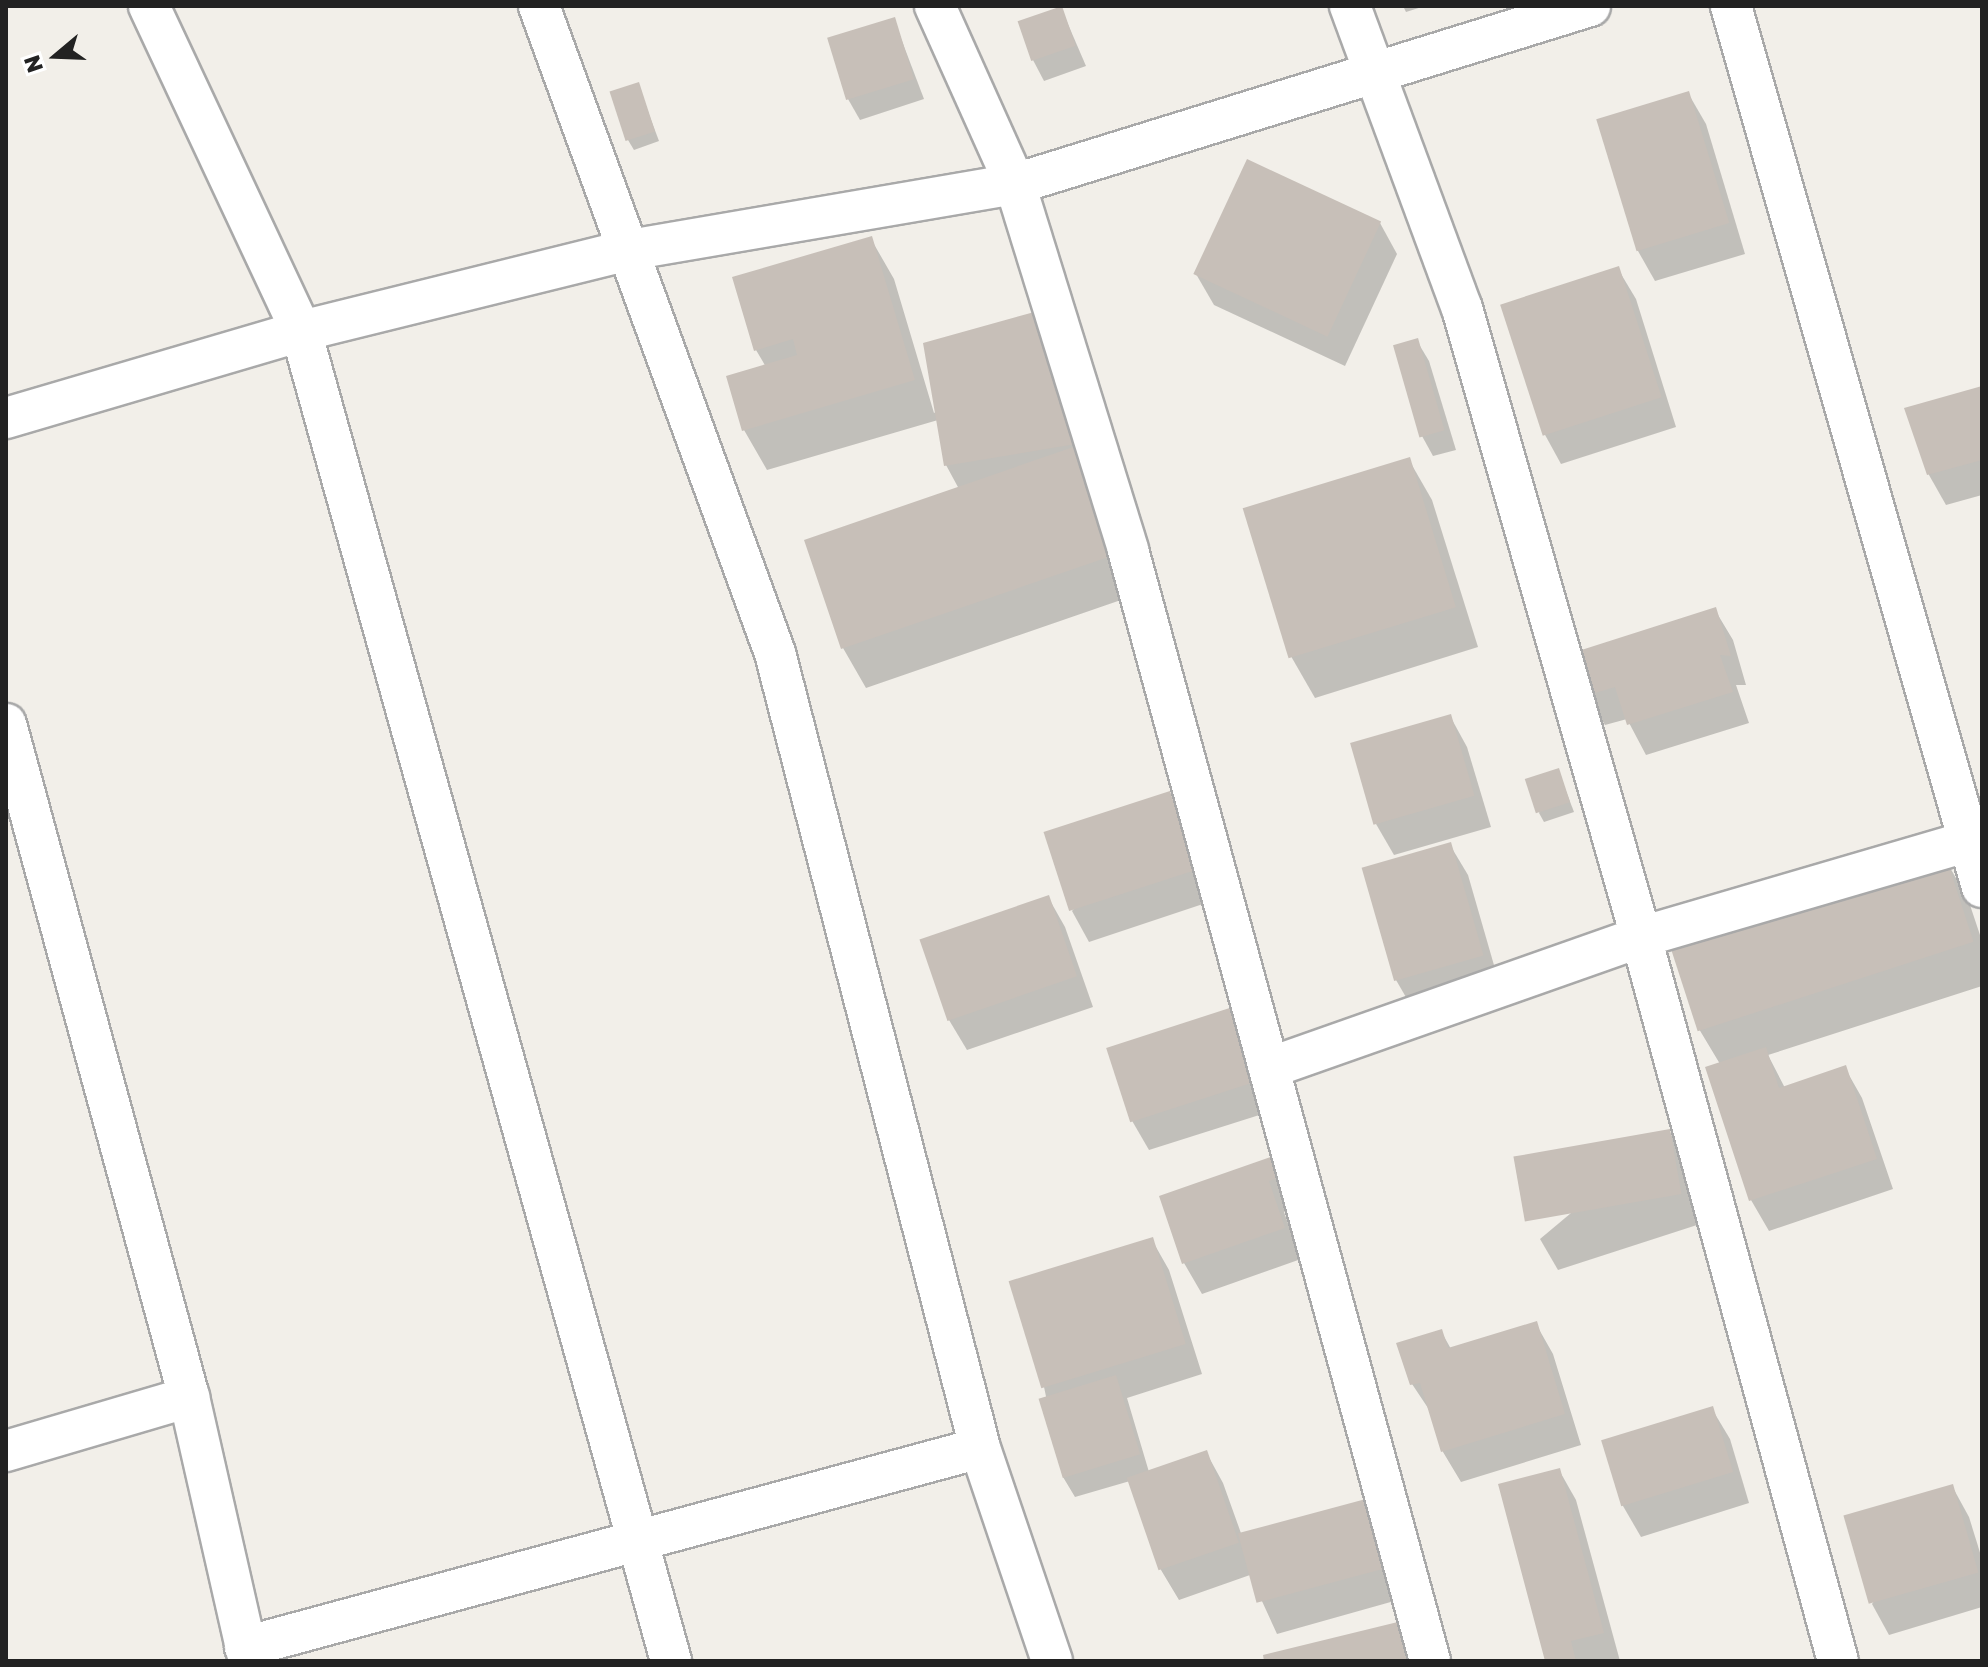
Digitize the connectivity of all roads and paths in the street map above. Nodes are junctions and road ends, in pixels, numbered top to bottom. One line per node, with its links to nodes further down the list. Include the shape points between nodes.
1 (149, 6): 10 (street)
2 (539, 6): 9 (street)
3 (935, 6): 8 (street)
4 (1350, 6): 7 (street)
5 (1590, 6): 7 (street)
6 (1731, 6): 13 (street)
7 (1376, 75): 8 (street); 15 (street, via 1462,308)
8 (1015, 184): 9 (street); 16 (street, via 1128,550)
9 (629, 250): 10 (street); 18 (street, via 775,653)
10 (301, 331): 11 (street); 20 (street)
11 (6, 418)
12 (6, 724): 17 (street)
13 (1976, 839): 14 (street); 15 (street)
14 (1982, 887)
15 (1641, 937): 16 (street); 25 (street)
16 (1269, 1068): 24 (street)
17 (189, 1397): 19 (street); 21 (street)
18 (980, 1448): 20 (street); 23 (street)
19 (6, 1451)
20 (638, 1539): 21 (street); 22 (street)
21 (247, 1654)
22 (671, 1661)
23 (1052, 1661)
24 (1430, 1661)
25 (1838, 1661)

